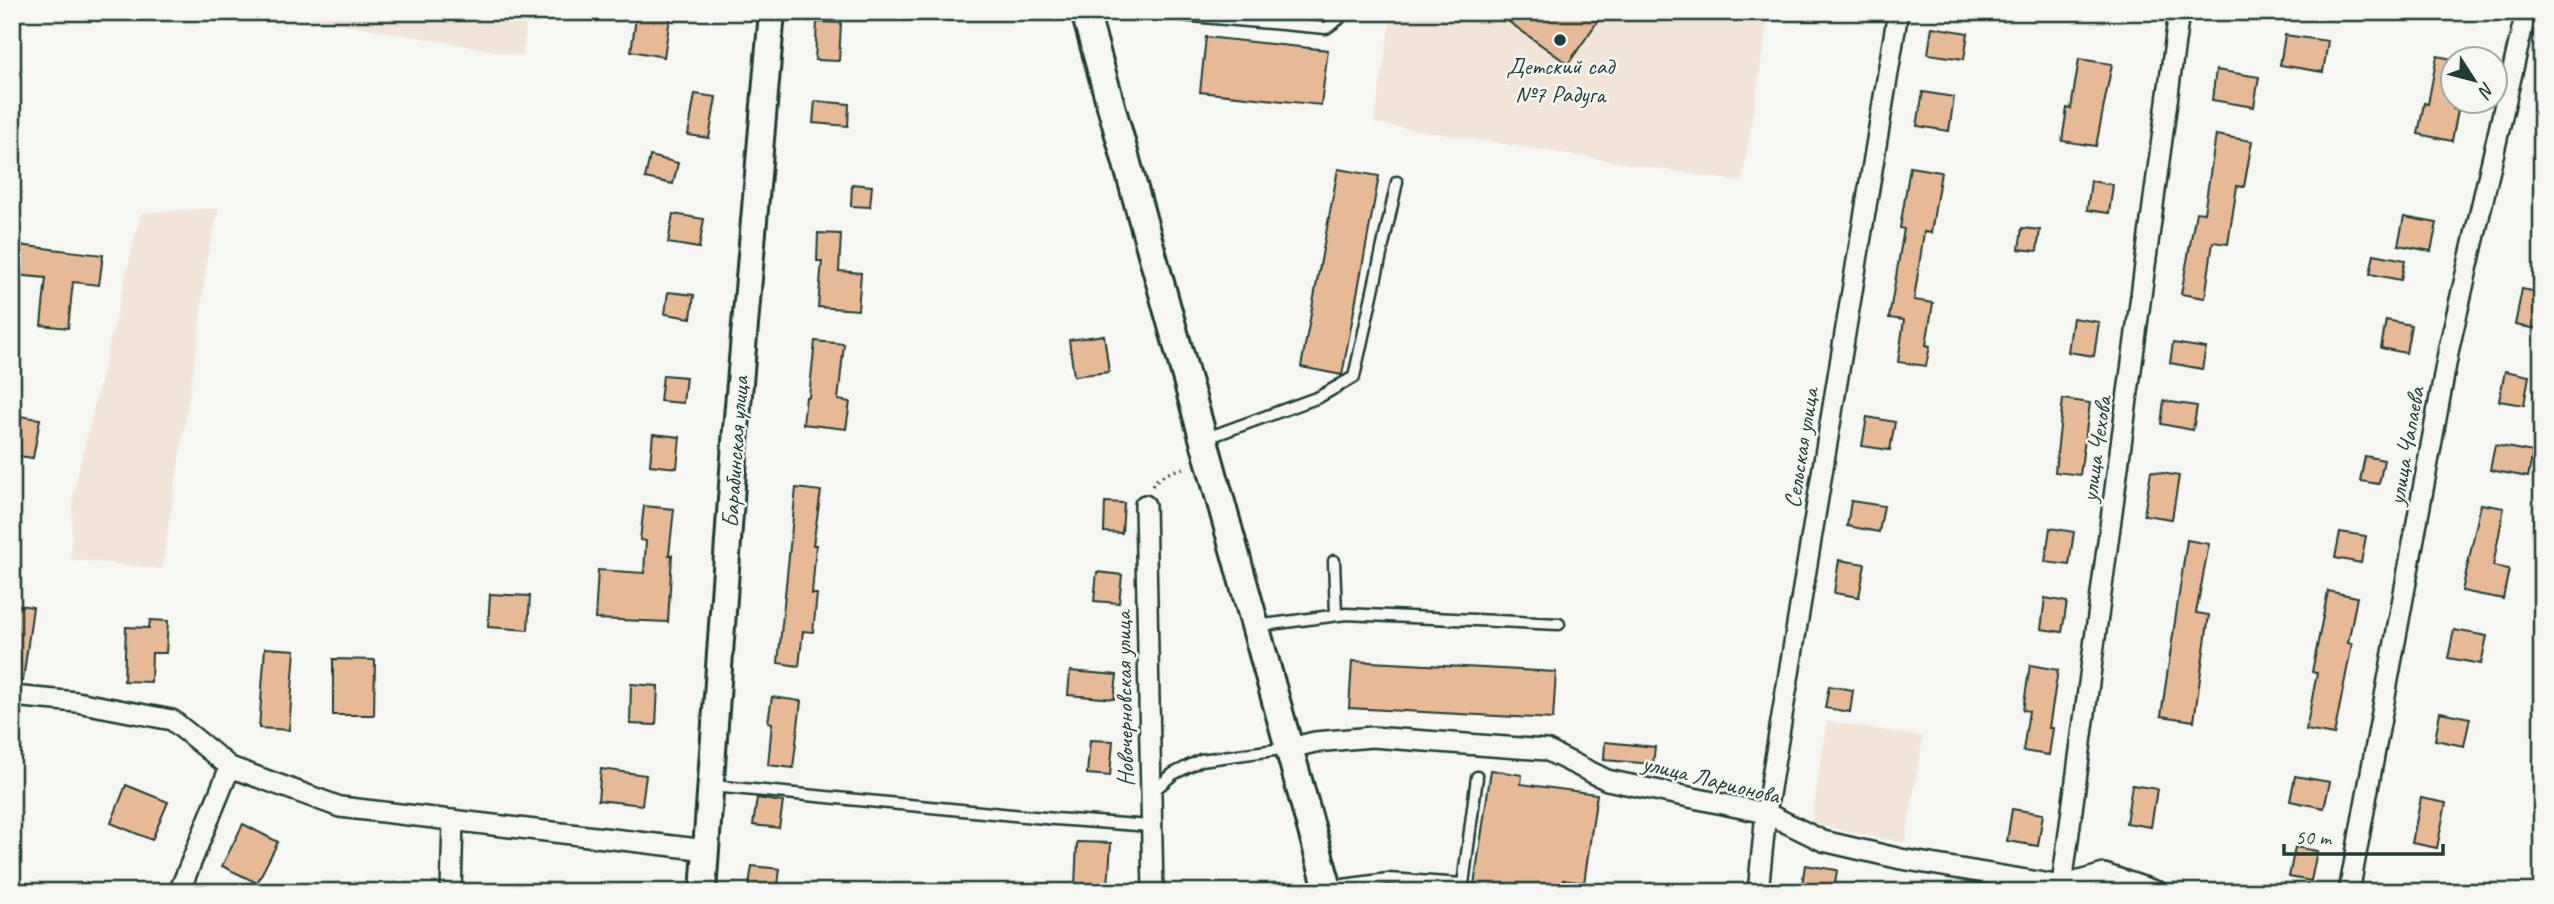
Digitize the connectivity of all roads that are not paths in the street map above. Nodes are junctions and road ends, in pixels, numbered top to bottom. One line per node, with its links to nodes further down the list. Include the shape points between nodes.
1 (772, 12): 19 (street, Барабинская улица, via 737,415)
2 (1085, 12): 9 (main road)
3 (1177, 12): 4 (lane, via 1326,27 1339,19)
4 (1340, 12)
5 (1898, 12): 21 (street, Сельская улица)
6 (2179, 12): 26 (street, улица Чехова)
7 (2526, 12): 34 (street, улица Чапаева, via 2449,348)
8 (1397, 182): 9 (lane, via 1354,377)
9 (1207, 450): 14 (main road)
10 (1145, 505): 20 (street, Новочерновская улица)
11 (1334, 561): 12 (lane)
12 (1336, 614): 13 (lane); 14 (lane)
13 (1559, 624)
14 (1255, 626): 16 (main road)
15 (12, 696): 17 (street, via 77,702 172,720)
16 (1290, 748): 20 (lane, via 1201,760 1173,774); 21 (street, улица Ларионова, via 1373,737 1546,750 1607,780); 27 (main road)
17 (230, 767): 22 (street, via 340,807); 28 (street)
18 (1477, 777): 25 (lane)
19 (712, 786): 23 (lane); 24 (street, Барабинская улица)
20 (1151, 794): 23 (street, Новочерновская улица)
21 (1766, 813): 26 (street, улица Ларионова, via 1823,841); 32 (street, Сельская улица)
22 (453, 820): 24 (street); 29 (street)
23 (1151, 826): 31 (street, Новочерновская улица)
24 (707, 850): 30 (street, Барабинская улица)
25 (1462, 888): 27 (lane, via 1388,879)
26 (2061, 889): 33 (street, улица Ларионова, via 2104,874)
27 (1329, 890)
28 (179, 892)
29 (451, 892)
30 (703, 892)
31 (1153, 892)
32 (1758, 892)
33 (2158, 892)
34 (2349, 892)

